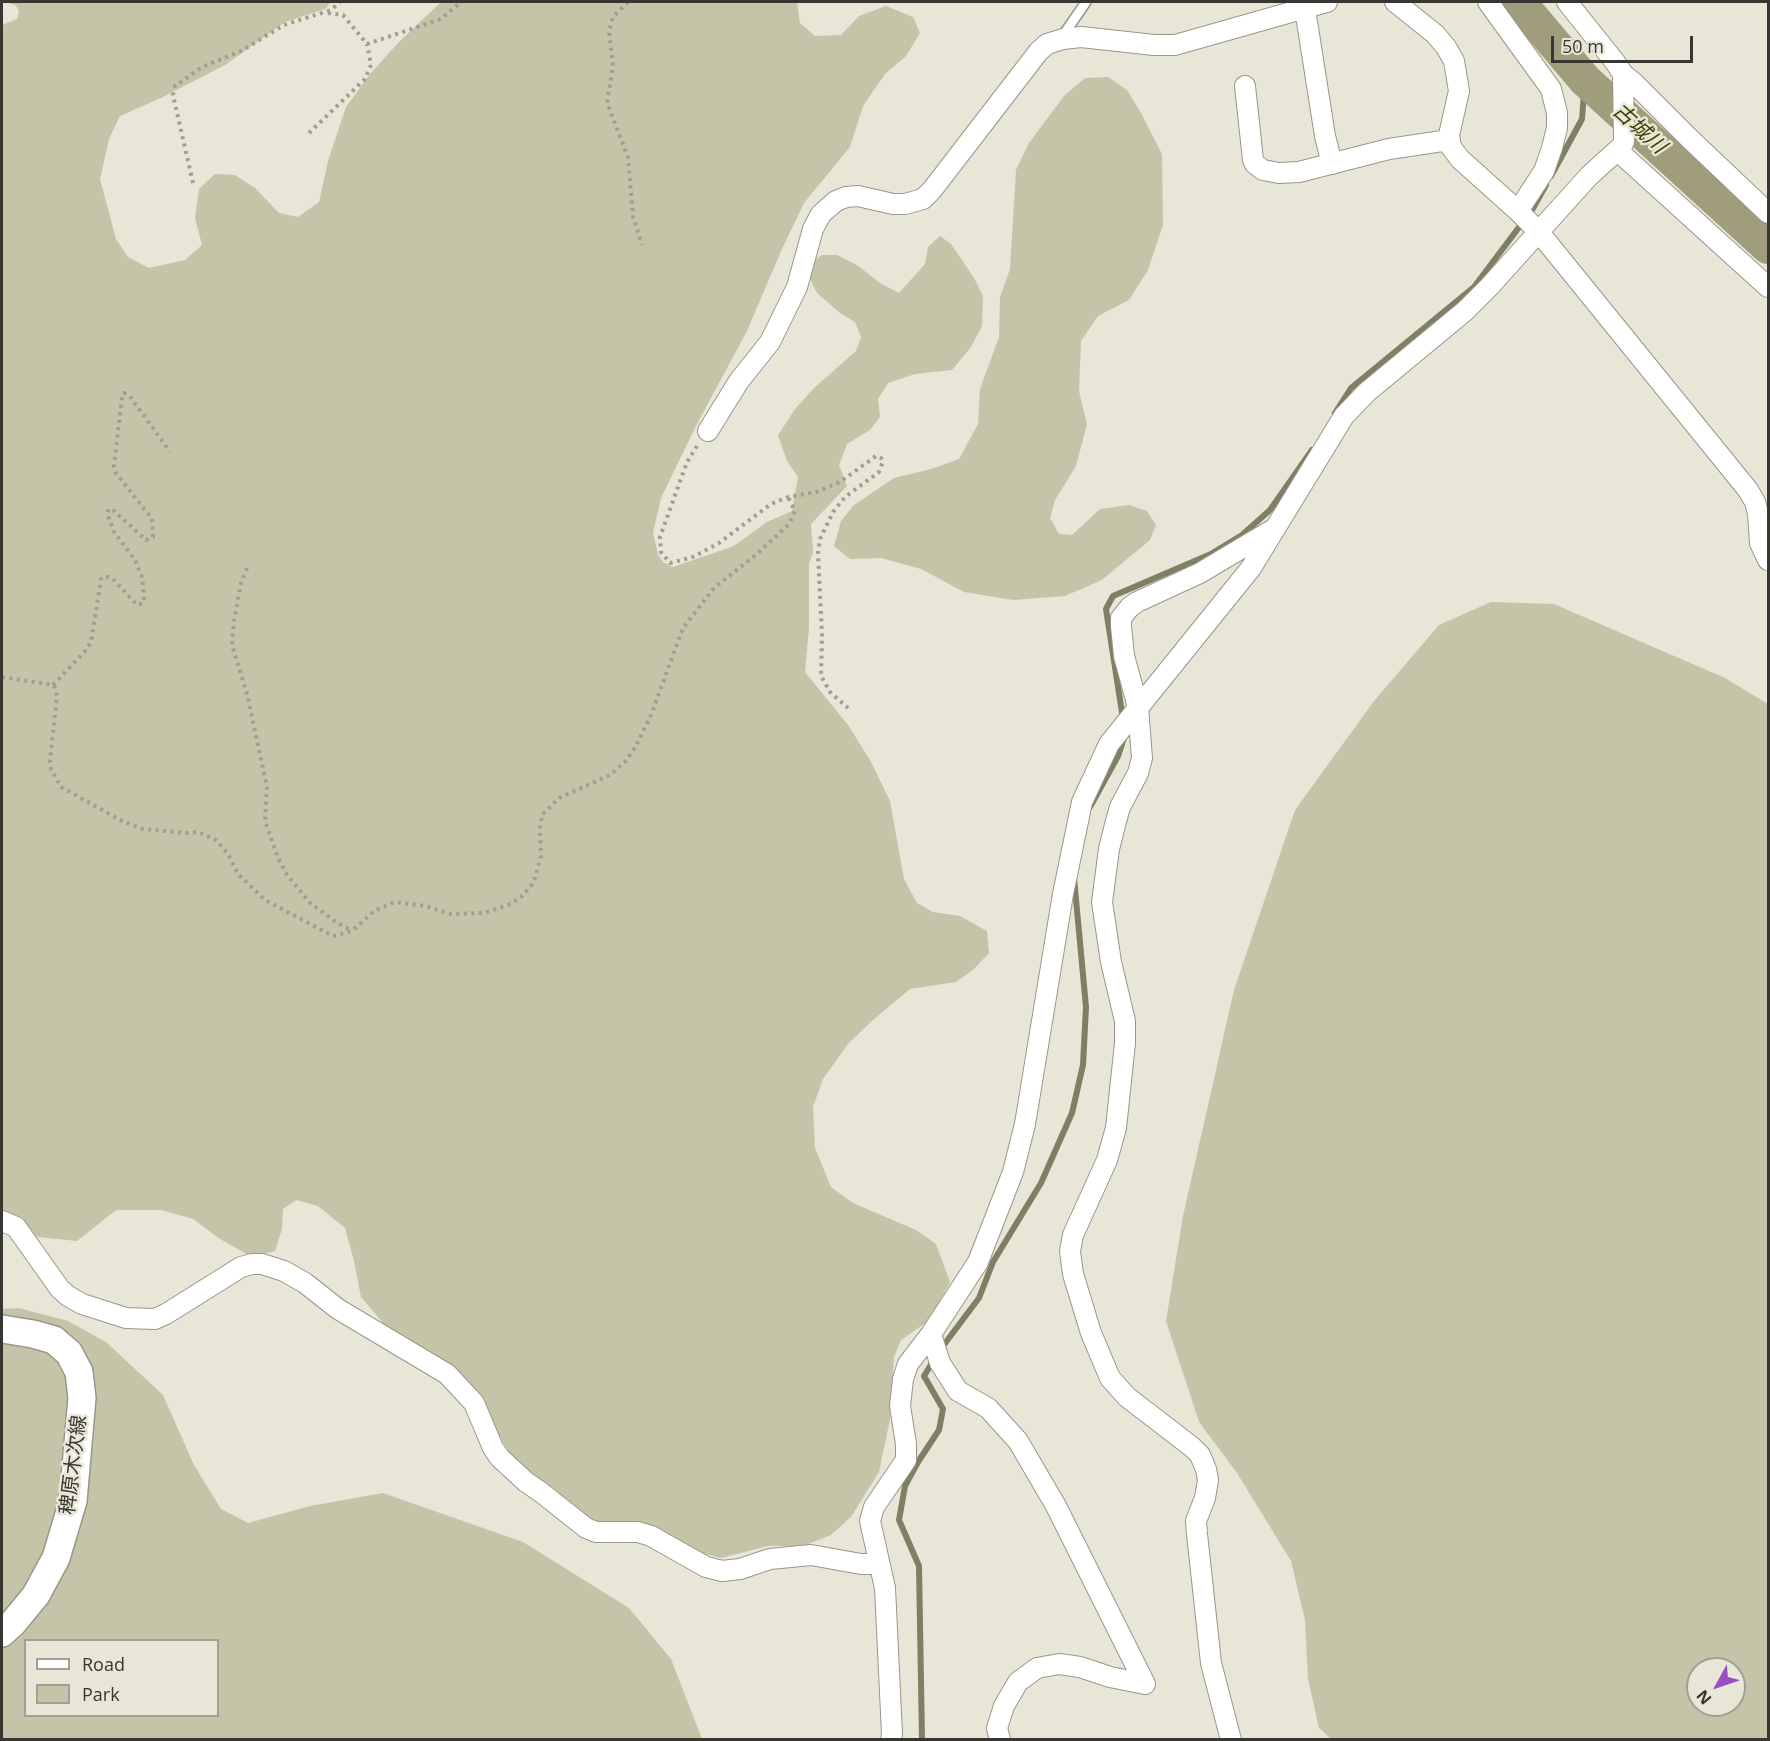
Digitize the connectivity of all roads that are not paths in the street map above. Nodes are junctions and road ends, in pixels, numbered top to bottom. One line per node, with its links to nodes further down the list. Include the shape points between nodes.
1 (1086, 2): 7 (lane)
2 (1327, 2): 6 (street)
3 (1395, 2): 10 (street, via 1435,34 1454,61 1459,91)
4 (1488, 2): 14 (street, via 1551,89 1557,113 1557,128 1544,171 1525,204)
5 (1567, 2): 8 (street, via 1615,62)
6 (1305, 9): 7 (street, via 1174,45); 12 (street)
7 (1063, 39): 16 (street, via 1039,51 923,199 893,204 846,197 821,214 797,287 770,342 739,381)
8 (1623, 79): 11 (street); 13 (street, via 1633,82)
9 (1245, 86): 12 (street, via 1253,160 1258,167 1279,173)
10 (1449, 140): 12 (street); 14 (street, via 1460,159)
11 (1621, 146): 14 (street); 15 (street)
12 (1332, 164)
13 (1768, 213)
14 (1527, 220): 17 (street, via 1489,287 1344,416); 18 (street, via 1748,490 1755,502 1760,543)
15 (1768, 287)
16 (708, 431)
17 (1277, 527): 19 (street, via 1215,615); 19 (street, via 1125,612 1120,626)
18 (1768, 560)
19 (1134, 711): 22 (street, via 1109,744 1082,802 1013,1172 978,1263); 27 (street, via 1142,758 1120,807 1102,902 1125,1021 1116,1128 1070,1251 1091,1333 1110,1378 1127,1397 1192,1447 1206,1468 1208,1480 1196,1521 1197,1534 1211,1663)
20 (2, 1221): 23 (street, via 16,1227 68,1296 126,1318 155,1319 242,1267 262,1264 284,1271 338,1309 447,1374 474,1403 500,1458 526,1482 596,1532 638,1532 651,1536 706,1567 722,1571 800,1555)
21 (2, 1329): 24 (main road, 稗原木次線, via 54,1340 69,1353 79,1372 82,1398 73,1501 56,1558 36,1595)
22 (931, 1334): 23 (street, via 908,1364 903,1379 900,1406 906,1460 874,1507 870,1521); 26 (street, via 940,1363 958,1391 988,1408 1018,1441 1056,1506 1145,1684 1070,1665 1037,1668 1018,1682 1004,1706 997,1728)
23 (879, 1564): 25 (street, via 885,1588)
24 (2, 1633)
25 (891, 1740)
26 (1000, 1740)
27 (1231, 1740)

